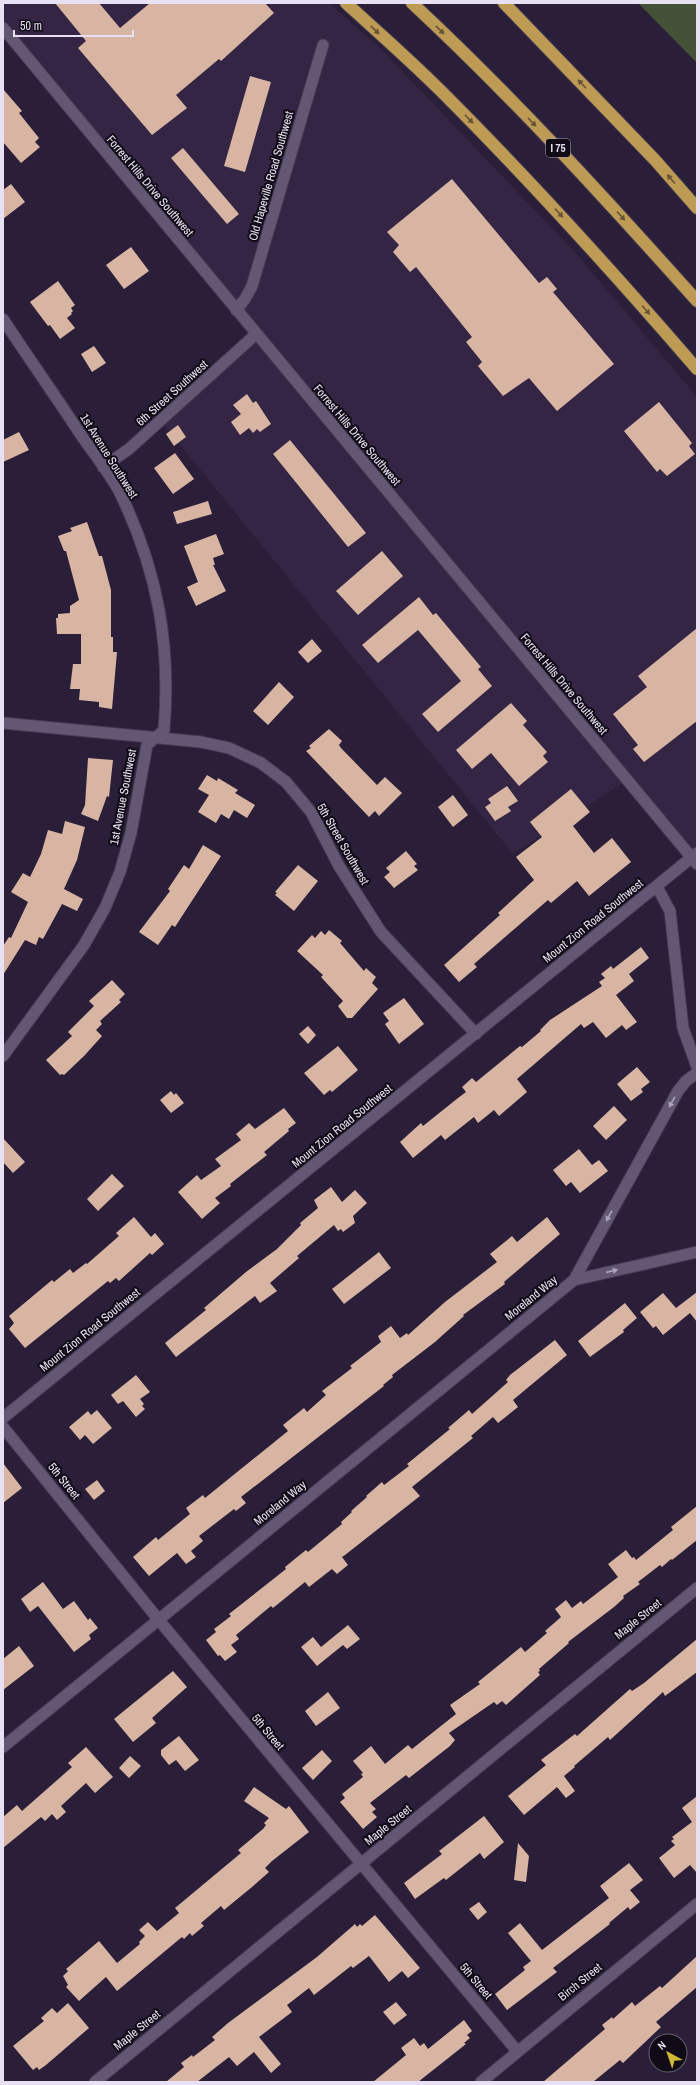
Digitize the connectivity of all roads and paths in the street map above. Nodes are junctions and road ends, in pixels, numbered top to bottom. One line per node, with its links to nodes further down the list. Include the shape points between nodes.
1 (346, 3): 11 (highway, one-way to 11, via 440,90 545,198)
2 (412, 3): 7 (highway, I 75, one-way to 7, via 497,85 585,176)
3 (504, 3): 6 (highway, one-way to 3, via 655,160)
4 (3, 28): 8 (street, Forrest Hills Drive Southwest)
5 (323, 45): 8 (street, Old Hapeville Road Southwest, via 252,286 246,300)
6 (697, 208)
7 (697, 301)
8 (236, 310): 10 (street, Forrest Hills Drive Southwest)
9 (3, 319): 12 (street, 1st Avenue Southwest)
10 (256, 334): 12 (street, 6th Street Southwest, via 129,449); 15 (street, Forrest Hills Drive Southwest)
11 (697, 370)
12 (103, 468): 14 (street, 1st Avenue Southwest, via 120,494 137,532 159,605 166,653 167,695 164,730)
13 (3, 723): 14 (street, 5th Street Southwest)
14 (156, 738): 17 (street, 5th Street Southwest, via 201,742 229,748 261,762 286,782 311,812 339,866 381,932); 18 (street, 1st Avenue Southwest, via 147,745 131,832 120,872 105,908 84,945)
15 (695, 858): 16 (street, Mount Zion Road Southwest)
16 (656, 887): 17 (street, Mount Zion Road Southwest); 19 (street, via 670,911 683,1028)
17 (476, 1034): 23 (street, Mount Zion Road Southwest)
18 (3, 1056)
19 (697, 1067)
20 (697, 1073): 22 (street, Moreland Way, one-way to 22, via 678,1091)
21 (697, 1252): 22 (street, Moreland Way, one-way to 21)
22 (574, 1280): 26 (street, Moreland Way)
23 (3, 1418)
24 (3, 1427): 26 (street, 5th Street)
25 (697, 1588): 28 (street, Maple Street)
26 (158, 1619): 27 (street, Moreland Way); 28 (street, 5th Street)
27 (3, 1747)
28 (361, 1864): 30 (street, 5th Street); 31 (street, Maple Street)
29 (697, 1904): 30 (street, Birch Street)
30 (517, 2051): 32 (street, Birch Street)
31 (95, 2082)
32 (481, 2082)

